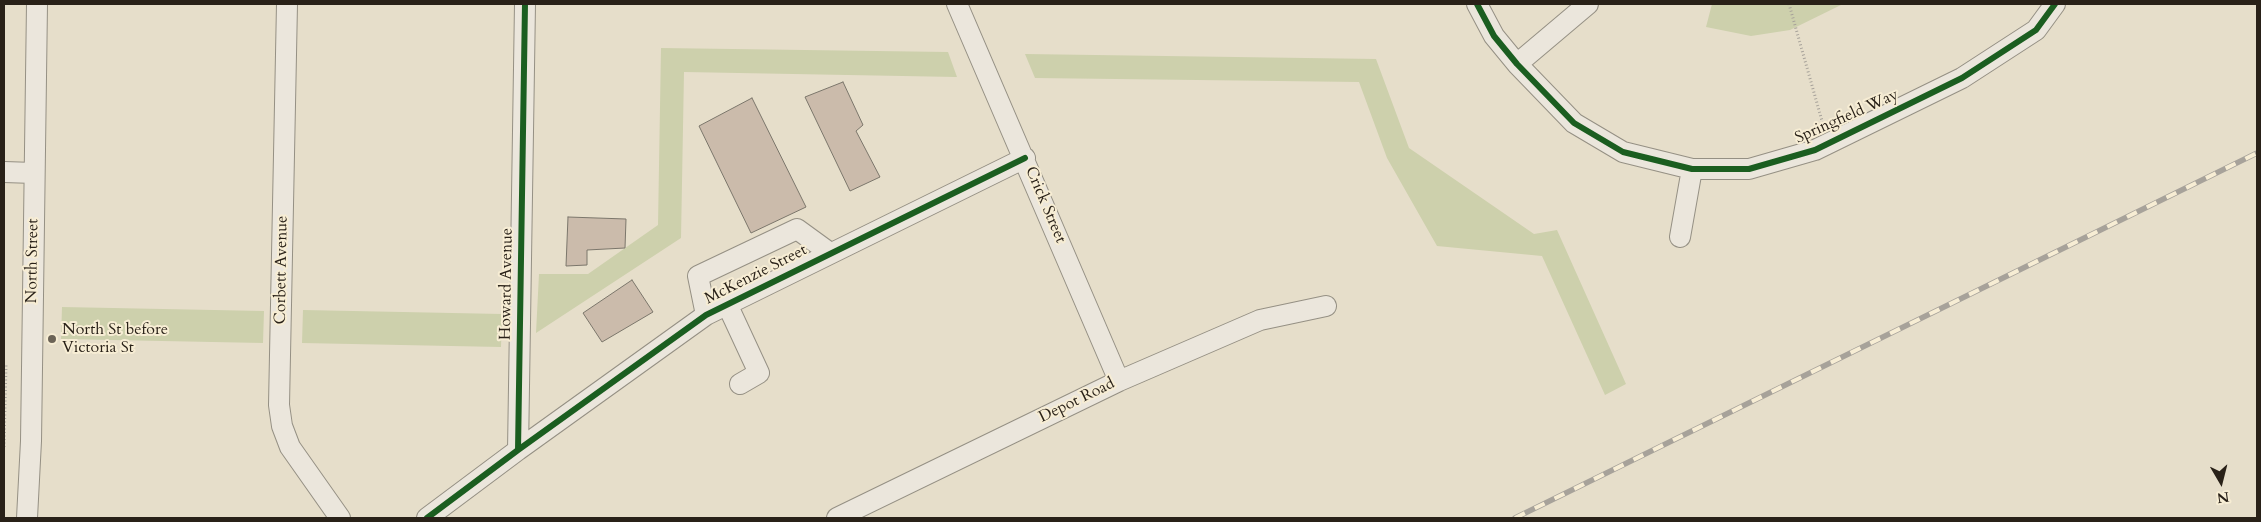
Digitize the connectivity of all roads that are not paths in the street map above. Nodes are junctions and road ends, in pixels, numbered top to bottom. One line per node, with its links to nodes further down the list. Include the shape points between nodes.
1 (37, 4): 12 (street, North Street)
2 (287, 4): 22 (street, Corbett Avenue, via 282,426 290,447)
3 (525, 4): 20 (street, Howard Avenue)
4 (957, 4): 9 (street, Crick Street)
5 (1477, 4): 8 (street, Springfield Way, via 1494,36)
6 (1588, 4): 8 (street)
7 (2055, 4): 10 (street, Springfield Way, via 2036,30 1962,78 1815,150 1749,169)
8 (1517, 64): 10 (street, Springfield Way, via 1574,123 1623,152)
9 (1025, 158): 14 (street, McKenzie Street); 18 (street, Crick Street)
10 (1692, 169): 13 (street)
11 (4, 172): 12 (street)
12 (34, 173): 21 (street, North Street)
13 (1680, 237)
14 (830, 253): 15 (street, McKenzie Street); 17 (street, via 797,229 698,276)
15 (727, 304): 17 (street, McKenzie Street); 19 (street, via 759,373)
16 (1326, 306): 18 (street, Depot Road, via 1260,320)
17 (706, 316): 20 (street, McKenzie Street)
18 (1119, 381): 24 (street, Depot Road)
19 (740, 384)
20 (518, 450): 23 (street)
21 (27, 518)
22 (340, 518)
23 (427, 518)
24 (837, 518)

